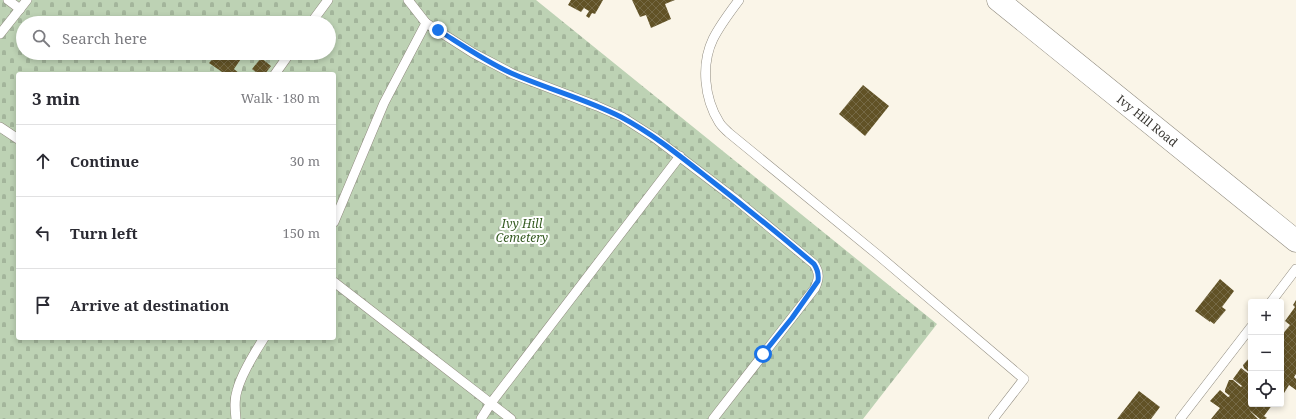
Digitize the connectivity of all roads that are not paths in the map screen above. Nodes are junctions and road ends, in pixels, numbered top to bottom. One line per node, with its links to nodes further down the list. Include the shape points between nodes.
1 (8, 0): 7 (lane)
2 (27, 0): 7 (lane)
3 (328, 0): 8 (lane)
4 (408, 0): 9 (lane)
5 (739, 0): 28 (lane, via 713,39 706,60 708,94 719,123 1024,379)
6 (998, 0): 17 (street, Ivy Hill Road)
7 (20, 8): 10 (lane)
8 (316, 16)
9 (426, 22): 15 (lane, via 473,53 513,74 622,118); 16 (lane, via 384,103)
10 (0, 34)
11 (285, 60): 12 (lane)
12 (276, 72)
13 (0, 127): 14 (lane)
14 (16, 138)
15 (680, 156): 23 (lane); 27 (lane, via 802,253 818,269 819,275 810,294)
16 (336, 217)
17 (1296, 241)
18 (1296, 269): 20 (lane)
19 (336, 284): 23 (lane)
20 (1272, 299)
21 (1248, 331): 29 (lane)
22 (263, 340): 24 (lane, via 237,390 234,405)
23 (491, 403): 25 (lane); 26 (lane)
24 (236, 419)
25 (481, 419)
26 (511, 419)
27 (714, 419)
28 (993, 419)
29 (1180, 419)

